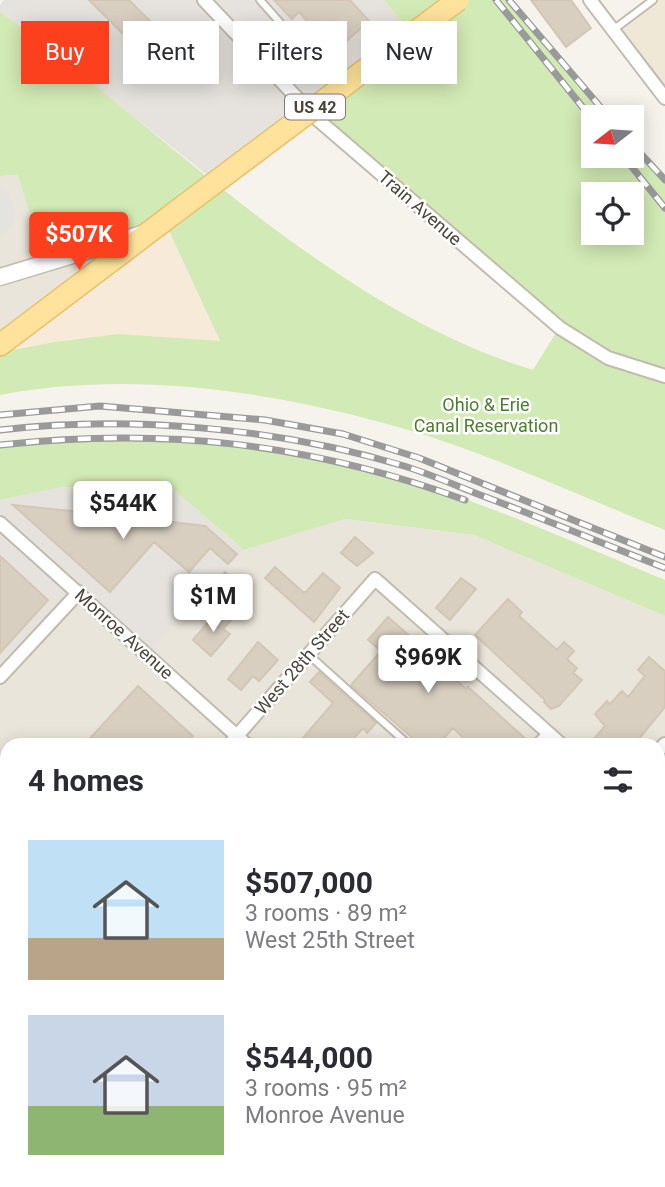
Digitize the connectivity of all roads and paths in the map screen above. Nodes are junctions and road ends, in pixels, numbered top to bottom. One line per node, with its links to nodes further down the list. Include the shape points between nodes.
1 (204, 0): 12 (street, Train Avenue, via 317,119 560,328 608,359)
2 (260, 0): 6 (lane)
3 (458, 0): 9 (main road, US 42, bridge)
4 (590, 0): 7 (street)
5 (653, 0): 7 (lane)
6 (279, 21)
7 (613, 30): 8 (street)
8 (665, 98)
9 (148, 232): 10 (street); 11 (main road, US 42)
10 (0, 277)
11 (0, 345)
12 (665, 376)
13 (0, 523): 14 (street, Monroe Avenue)
14 (79, 592): 16 (street); 18 (street, Monroe Avenue)
15 (309, 655): 17 (street, West 28th Street, via 375,579); 19 (street, West 28th Street); 20 (lane)
16 (0, 677)
17 (547, 732): 21 (lane); 22 (street)
18 (230, 738)
19 (236, 738)
20 (401, 738)
21 (541, 738)
22 (554, 738)

